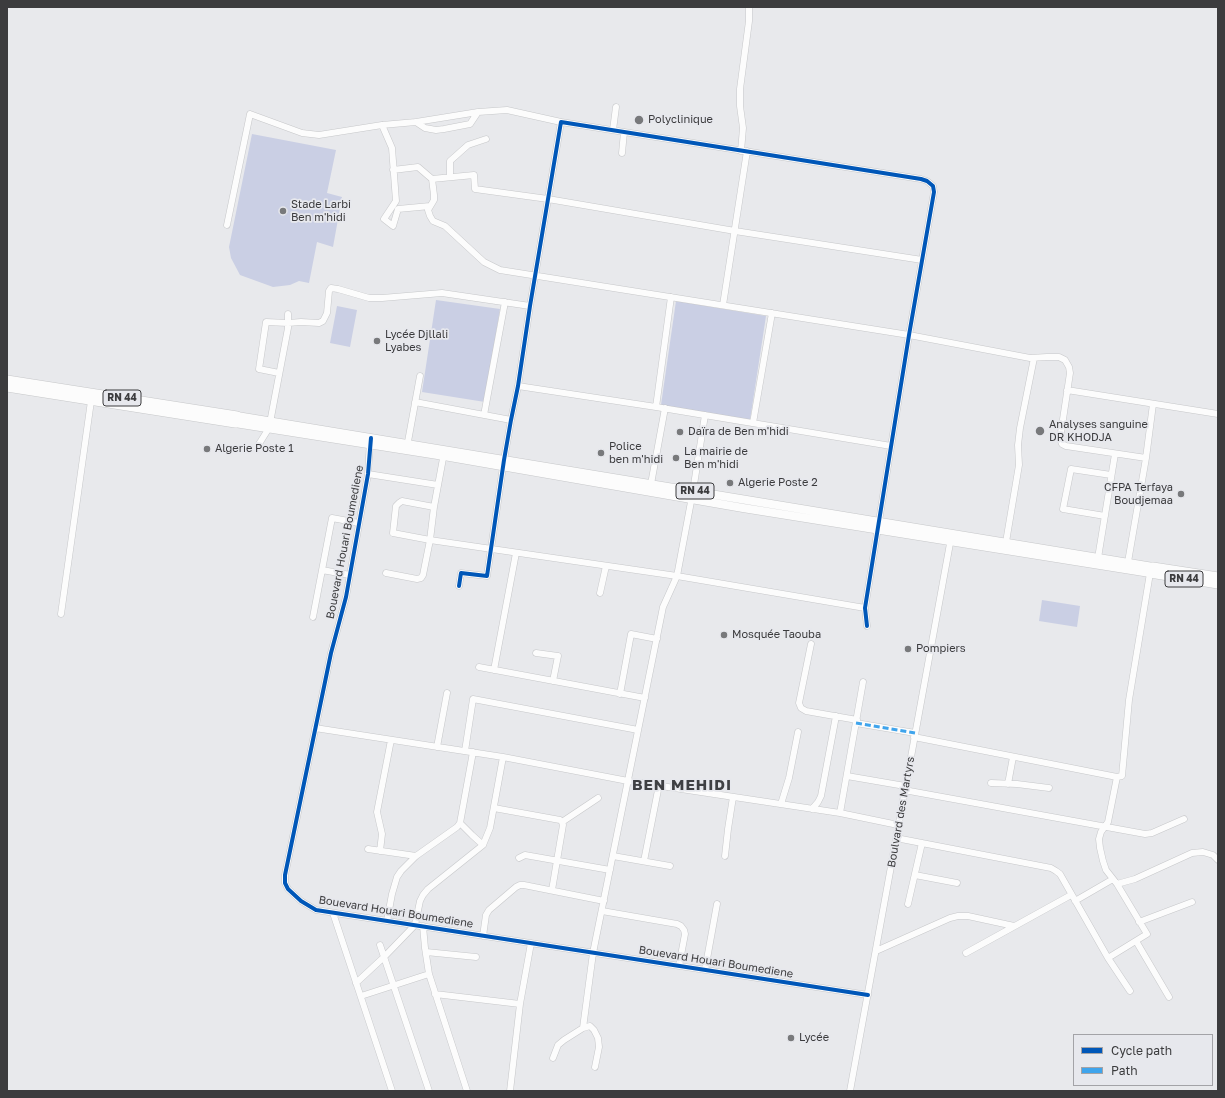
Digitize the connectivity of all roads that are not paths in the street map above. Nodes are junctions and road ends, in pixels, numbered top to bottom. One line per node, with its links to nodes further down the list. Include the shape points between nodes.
1 (749, 7): 10 (street, via 740,89)
2 (616, 107): 7 (street)
3 (478, 112): 4 (street); 4 (street, via 470,124 444,129 425,128); 5 (street, via 507,110)
4 (416, 122): 6 (street)
5 (561, 122): 7 (street); 15 (street)
6 (382, 126): 12 (street, via 392,148); 17 (street, via 319,135 302,133 250,114)
7 (612, 130): 8 (street)
8 (624, 132): 10 (street); 11 (street)
9 (486, 139): 13 (street, via 468,145 450,161)
10 (744, 151): 18 (street); 19 (street, via 927,181 933,186 934,192)
11 (622, 153)
12 (394, 170): 14 (street, via 418,167); 16 (street, via 396,202 384,219 393,226 398,209)
13 (450, 177): 14 (street); 15 (street, via 474,175 474,189)
14 (432, 179): 16 (street, via 434,200)
15 (548, 199): 18 (street); 20 (street)
16 (430, 206): 20 (street, via 428,210 433,221 445,226 484,262 500,270)
17 (227, 225)
18 (735, 230): 19 (street); 23 (street)
19 (922, 260): 28 (street)
20 (535, 275): 21 (street); 24 (street)
21 (671, 297): 23 (street); 39 (street)
22 (505, 302): 24 (street); 27 (street, via 442,293 369,298 332,288 329,291 327,313 323,321); 42 (street)
23 (723, 305): 25 (street)
24 (530, 306): 33 (street)
25 (772, 313): 28 (street); 46 (street)
26 (288, 314): 27 (street)
27 (288, 323): 30 (street); 30 (street, via 266,322 259,369)
28 (908, 336): 29 (street); 50 (street)
29 (1034, 358): 35 (street, via 1059,357 1065,360 1070,373); 67 (street, via 1020,428 1019,465)
30 (279, 373): 47 (street)
31 (420, 376): 37 (street)
32 (7, 380): 44 (highway, RN 44)
33 (518, 386): 39 (street); 45 (street)
34 (7, 387): 36 (highway, RN 44)
35 (1067, 390): 38 (street); 53 (street, via 1060,440 1062,444)
36 (91, 401): 44 (highway, RN 44); 83 (street)
37 (415, 402): 42 (street); 51 (street)
38 (1153, 404): 41 (street); 54 (street)
39 (656, 407): 40 (street)
40 (665, 408): 43 (street); 58 (street)
41 (1218, 414)
42 (484, 415): 45 (street)
43 (705, 415): 46 (street); 60 (street)
44 (236, 420): 47 (main road, RN 44)
45 (510, 420): 55 (street)
46 (753, 423): 50 (street)
47 (270, 425): 48 (main road, RN 44); 49 (street)
48 (370, 442): 51 (main road, RN 44); 56 (street, Bouevard Houari Boumediene)
49 (259, 444)
50 (891, 446): 64 (street)
51 (407, 447): 52 (main road, RN 44)
52 (444, 454): 55 (main road, RN 44); 59 (street)
53 (1115, 454): 54 (street); 57 (street)
54 (1146, 458): 71 (street)
55 (503, 463): 58 (main road, RN 44); 60 (main road, RN 44); 68 (street)
56 (368, 474): 59 (street); 63 (street, Bouevard Houari Boumediene)
57 (1111, 475): 62 (street); 62 (street, via 1071,469 1063,509)
58 (651, 484): 60 (main road, RN 44)
59 (438, 485): 61 (street)
60 (692, 495): 64 (main road, RN 44); 77 (street)
61 (434, 506): 66 (street); 66 (street, via 402,501 396,506 393,533)
62 (1105, 516): 70 (street)
63 (359, 523): 73 (street, via 332,518); 76 (street, Bouevard Houari Boumediene)
64 (878, 526): 65 (main road, RN 44); 82 (street)
65 (951, 537): 67 (main road, RN 44); 74 (main road, RN 44); 101 (street, Boulvard des Martyrs)
66 (430, 540): 68 (street); 75 (street, via 421,578)
67 (1006, 542): 70 (main road, RN 44)
68 (491, 549): 69 (street); 80 (street, via 487,576 461,573)
69 (516, 553): 72 (street); 90 (street)
70 (1098, 558): 71 (main road, RN 44)
71 (1128, 562): 74 (main road, RN 44)
72 (606, 566): 77 (street); 81 (street)
73 (322, 570): 76 (street); 84 (street)
74 (1152, 570): 78 (highway, RN 44); 79 (highway, RN 44); 109 (street, via 1129,700 1122,776)
75 (386, 573)
76 (350, 575): 98 (street, Bouevard Houari Boumediene)
77 (678, 576): 82 (street); 86 (street, via 663,607)
78 (1218, 577)
79 (1218, 584)
80 (459, 586)
81 (600, 593)
82 (865, 608): 85 (street)
83 (61, 614)
84 (313, 618)
85 (866, 626)
86 (656, 639): 94 (street, via 631,634); 95 (street)
87 (811, 644): 96 (street, via 799,703 806,711)
88 (536, 653): 91 (street, via 558,656)
89 (480, 667): 90 (street)
90 (494, 670): 91 (street)
91 (553, 681): 94 (street)
92 (863, 682): 97 (street)
93 (447, 693): 103 (street)
94 (620, 694): 95 (street)
95 (645, 698): 99 (street)
96 (836, 716): 97 (street); 120 (street, via 821,796)
97 (857, 722): 101 (street); 108 (street)
98 (315, 728): 102 (street); 152 (street, Bouevard Houari Boumediene, via 285,883 301,901 316,910)
99 (638, 730): 104 (street, via 473,699); 110 (street)
100 (798, 732): 118 (street)
101 (914, 735): 106 (street); 114 (street, Boulvard des Martyrs)
102 (391, 740): 103 (street); 131 (street, via 377,812 382,834)
103 (437, 747): 104 (street)
104 (465, 751): 105 (street)
105 (473, 752): 107 (street); 124 (street)
106 (1013, 756): 109 (street); 112 (street)
107 (503, 757): 110 (street); 119 (street)
108 (847, 776): 114 (street); 121 (street)
109 (1117, 777): 126 (street, via 1108,822)
110 (628, 781): 113 (street); 133 (street)
111 (991, 783): 112 (street)
112 (1008, 784): 115 (street)
113 (659, 785): 116 (street); 138 (street)
114 (905, 788): 125 (street, Boulvard des Martyrs); 126 (street)
115 (1050, 788)
116 (733, 797): 118 (street); 134 (street)
117 (598, 798): 123 (street)
118 (781, 804): 120 (street)
119 (494, 808): 123 (street); 129 (street)
120 (812, 809): 121 (street)
121 (840, 813): 125 (street)
122 (1184, 818): 126 (street, via 1152,834)
123 (562, 822): 137 (street, via 564,825)
124 (460, 823): 129 (street); 132 (street)
125 (898, 825): 127 (street, Boulvard des Martyrs)
126 (1104, 826): 142 (street, via 1099,839 1100,848 1106,870)
127 (896, 838): 128 (street); 163 (street, Boulvard des Martyrs)
128 (922, 843): 141 (street); 145 (street, via 1051,868 1060,874)
129 (483, 845): 155 (street, via 428,889 420,901)
130 (368, 849): 131 (street)
131 (380, 851): 132 (street)
132 (416, 856): 153 (street, via 397,877)
133 (613, 856): 138 (street); 140 (street)
134 (725, 856)
135 (519, 858): 137 (street, via 526,855)
136 (1218, 860): 142 (street, via 1213,855 1203,852 1192,853 1135,879)
137 (557, 861): 140 (street); 144 (street)
138 (644, 861): 139 (street)
139 (670, 866)
140 (610, 870): 146 (street)
141 (915, 875): 143 (street); 150 (street)
142 (1115, 882): 147 (street); 154 (street)
143 (957, 884)
144 (552, 890): 146 (street); 158 (street, via 524,885 516,887 489,910)
145 (1071, 895): 147 (street); 157 (street)
146 (604, 901): 151 (street)
147 (1075, 901): 168 (street)
148 (1192, 902): 154 (street)
149 (717, 904): 170 (street)
150 (908, 904)
151 (602, 911): 164 (street); 169 (street, via 681,926 685,934)
152 (333, 912): 153 (street, Bouevard Houari Boumediene); 172 (street)
153 (387, 921): 155 (street, Bouevard Houari Boumediene)
154 (1139, 922): 159 (street, via 1147,934)
155 (415, 925): 156 (street, Bouevard Houari Boumediene); 166 (street)
156 (423, 926): 158 (street, Bouevard Houari Boumediene); 162 (street)
157 (1014, 926): 163 (street, via 958,916); 165 (street)
158 (483, 936): 160 (street, Bouevard Houari Boumediene)
159 (1136, 941): 168 (street); 178 (street)
160 (531, 943): 164 (street, Bouevard Houari Boumediene); 179 (street)
161 (380, 945): 166 (street)
162 (426, 952): 167 (street); 171 (street)
163 (876, 952): 176 (street, Boulvard des Martyrs)
164 (593, 953): 169 (street, Bouevard Houari Boumediene); 180 (street)
165 (966, 953)
166 (384, 957): 172 (street); 173 (street)
167 (476, 957)
168 (1108, 958): 174 (street)
169 (678, 966): 170 (street, Bouevard Houari Boumediene)
170 (705, 970): 176 (street, Bouevard Houari Boumediene)
171 (429, 974): 173 (street); 175 (street)
172 (356, 983): 177 (street)
173 (394, 986): 177 (street); 184 (street)
174 (1130, 991)
175 (435, 994): 179 (street); 185 (street)
176 (868, 995): 187 (street, Boulvard des Martyrs)
177 (360, 996): 183 (street)
178 (1169, 997)
179 (520, 1004): 186 (street)
180 (583, 1028): 181 (street, via 558,1045); 182 (street, via 590,1026 598,1038)
181 (553, 1058)
182 (595, 1067)
183 (392, 1091)
184 (429, 1091)
185 (467, 1091)
186 (510, 1091)
187 (850, 1091)

